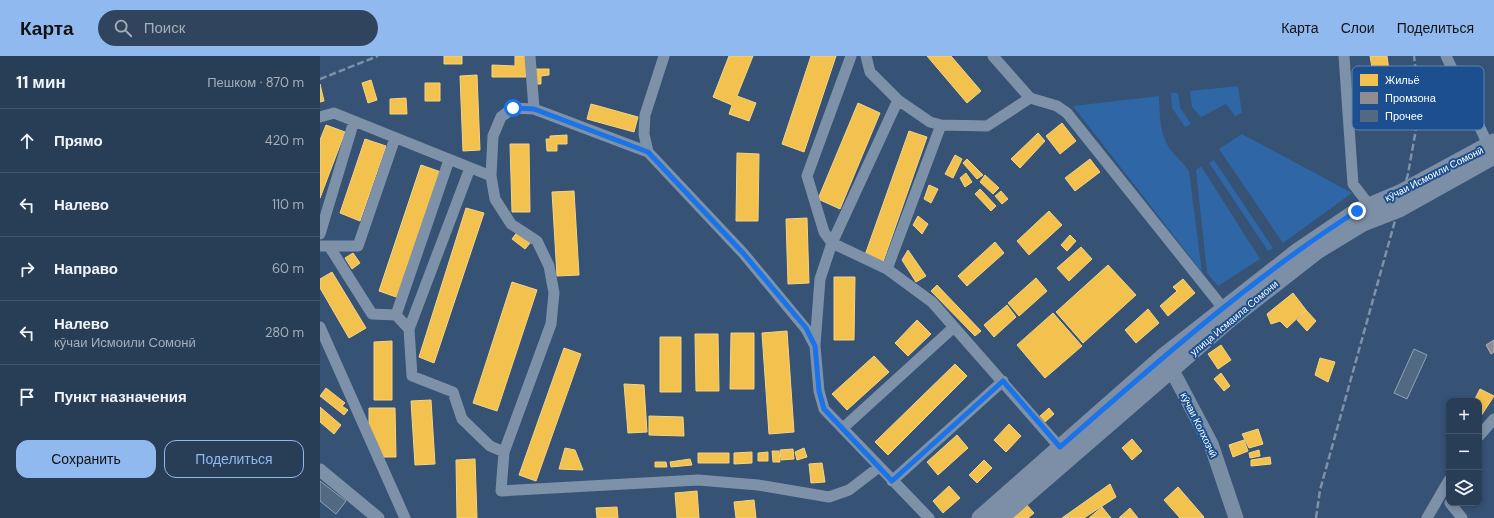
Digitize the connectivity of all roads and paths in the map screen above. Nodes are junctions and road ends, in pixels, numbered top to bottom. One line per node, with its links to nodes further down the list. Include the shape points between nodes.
1 (530, 56): 11 (street)
2 (664, 56): 18 (street, via 645,114 644,134)
3 (851, 56): 24 (street, via 807,176 824,232)
4 (866, 56): 10 (street, via 870,72)
5 (993, 56): 9 (street)
6 (1344, 56): 22 (street, via 1353,184)
7 (1446, 56): 8 (street)
8 (1451, 66)
9 (1030, 98): 14 (street, via 987,126); 27 (street, via 1057,106 1068,113)
10 (898, 100): 14 (street, via 930,122); 24 (street)
11 (534, 109): 18 (street); 21 (street, via 513,108 501,117 493,136)
12 (320, 117): 13 (street, via 334,113)
13 (354, 121): 16 (street); 23 (street)
14 (941, 125): 26 (street)
15 (1482, 130): 17 (street)
16 (395, 138): 19 (street); 25 (street, via 358,246)
17 (1492, 150): 22 (main road, кӯчаи Исмоили Сомонӣ); 27 (main road, улица Исмаила Сомони, via 1399,209 1363,223)
18 (648, 152): 32 (street, via 743,253 806,328)
19 (449, 160): 20 (street); 28 (street)
20 (470, 168): 21 (street); 31 (street)
21 (491, 176): 38 (street, via 495,199 511,224 537,241 548,266 554,293 551,324)
22 (1370, 206): 27 (main road, кӯчаи Исмоили Сомонӣ, via 1357,211 1326,231)
23 (320, 234)
24 (832, 243): 26 (street); 32 (street, via 820,279)
25 (324, 246): 28 (street, via 372,314)
26 (887, 269): 29 (street, via 932,302)
27 (1227, 313): 33 (main road, кӯчаи Исмоили Сомонӣ)
28 (396, 315): 31 (street)
29 (954, 326): 34 (street); 36 (street)
30 (320, 327): 48 (street)
31 (409, 329): 38 (street, via 412,376 453,392 462,419 490,446)
32 (815, 346): 36 (street, via 819,391 824,409)
33 (1168, 363): 39 (main road, кӯчаи Исмоили Сомонӣ); 52 (main road, кӯчаи Колхозчӣ, via 1211,444)
34 (1003, 381): 39 (street); 42 (street)
35 (1494, 420): 37 (street)
36 (843, 428): 40 (street)
37 (1481, 434)
38 (504, 452): 40 (street, via 501,491 698,480 758,485 829,498 849,490)
39 (1064, 452): 50 (main road, кӯчаи Исмоили Сомонӣ); 51 (main road)
40 (879, 467): 42 (street)
41 (320, 470): 47 (street)
42 (892, 481): 49 (street)
43 (1446, 486): 44 (street)
44 (1442, 493): 45 (street); 53 (street)
45 (1446, 498)
46 (1453, 506): 54 (street)
47 (378, 518)
48 (405, 518)
49 (929, 518)
50 (980, 518)
51 (1000, 518)
52 (1236, 518)
53 (1427, 518)
54 (1462, 518)

